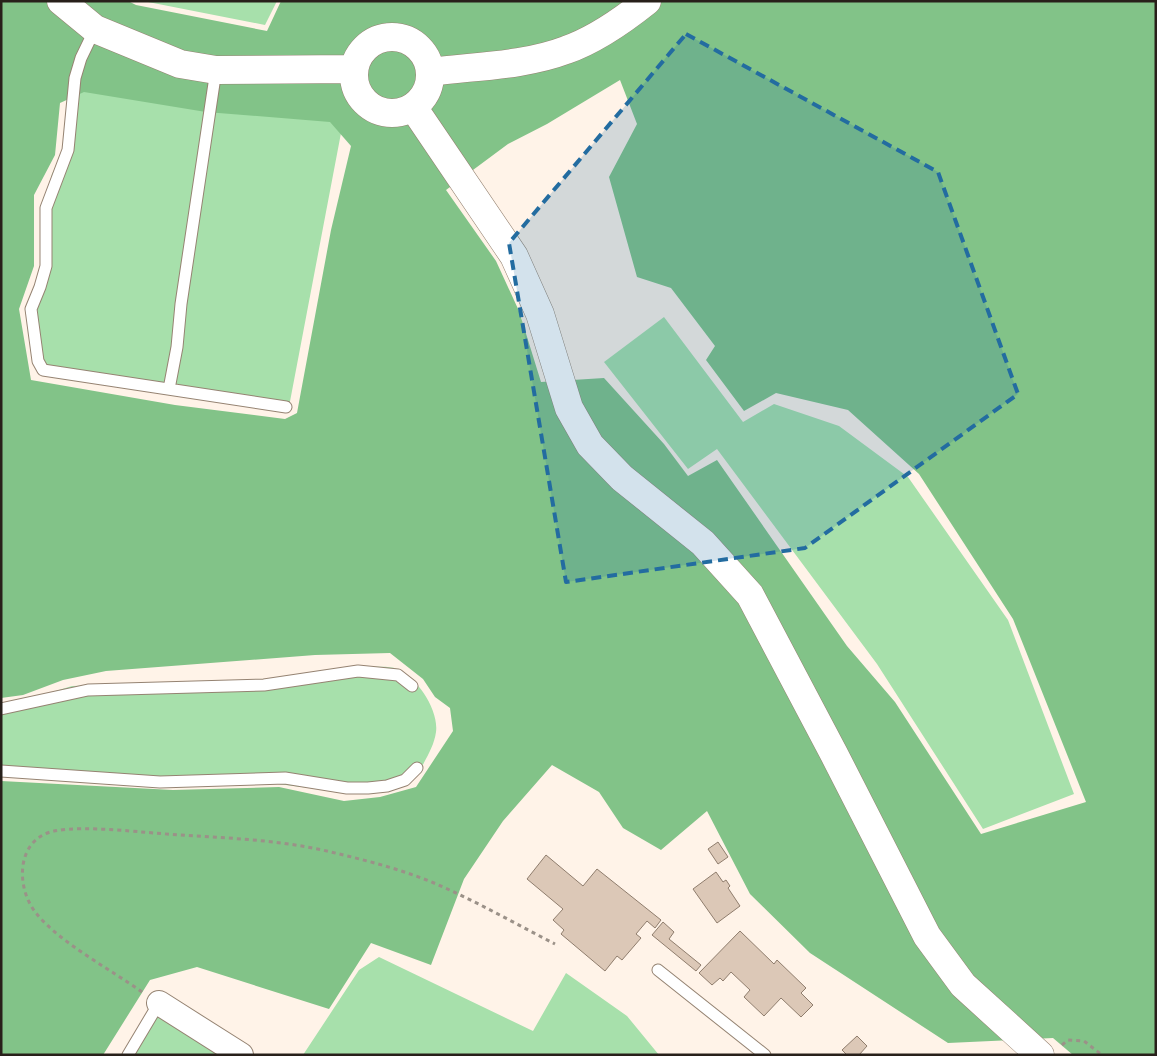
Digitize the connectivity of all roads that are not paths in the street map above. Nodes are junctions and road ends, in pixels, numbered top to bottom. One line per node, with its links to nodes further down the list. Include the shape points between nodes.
1 (61, 1): 3 (street)
2 (647, 1): 6 (street, via 599,36 565,51 531,60)
3 (95, 29): 5 (street, via 180,64); 8 (lane, via 75,78 69,142 46,208 46,266 31,308 38,361 43,370)
4 (354, 69): 5 (street); 6 (street, via 365,48 387,37 411,42 420,49); 7 (street, via 357,91 371,107 392,113)
5 (216, 70): 8 (lane, via 181,304 178,347)
6 (430, 72): 7 (street, via 426,92)
7 (413, 107): 17 (street, via 514,256 540,314 569,408 590,445 622,478 703,543 750,595 927,936 963,985)
8 (169, 389): 9 (lane)
9 (286, 407)
10 (412, 686): 11 (lane, via 398,675 358,671 264,685 71,691)
11 (1, 709)
12 (417, 768): 13 (lane, via 405,780 368,788 347,788 285,778 160,782)
13 (1, 770)
14 (658, 970): 20 (lane)
15 (159, 1003): 16 (street); 18 (lane)
16 (217, 1048): 19 (street)
17 (1048, 1052)
18 (128, 1055)
19 (241, 1055)
20 (765, 1055)

